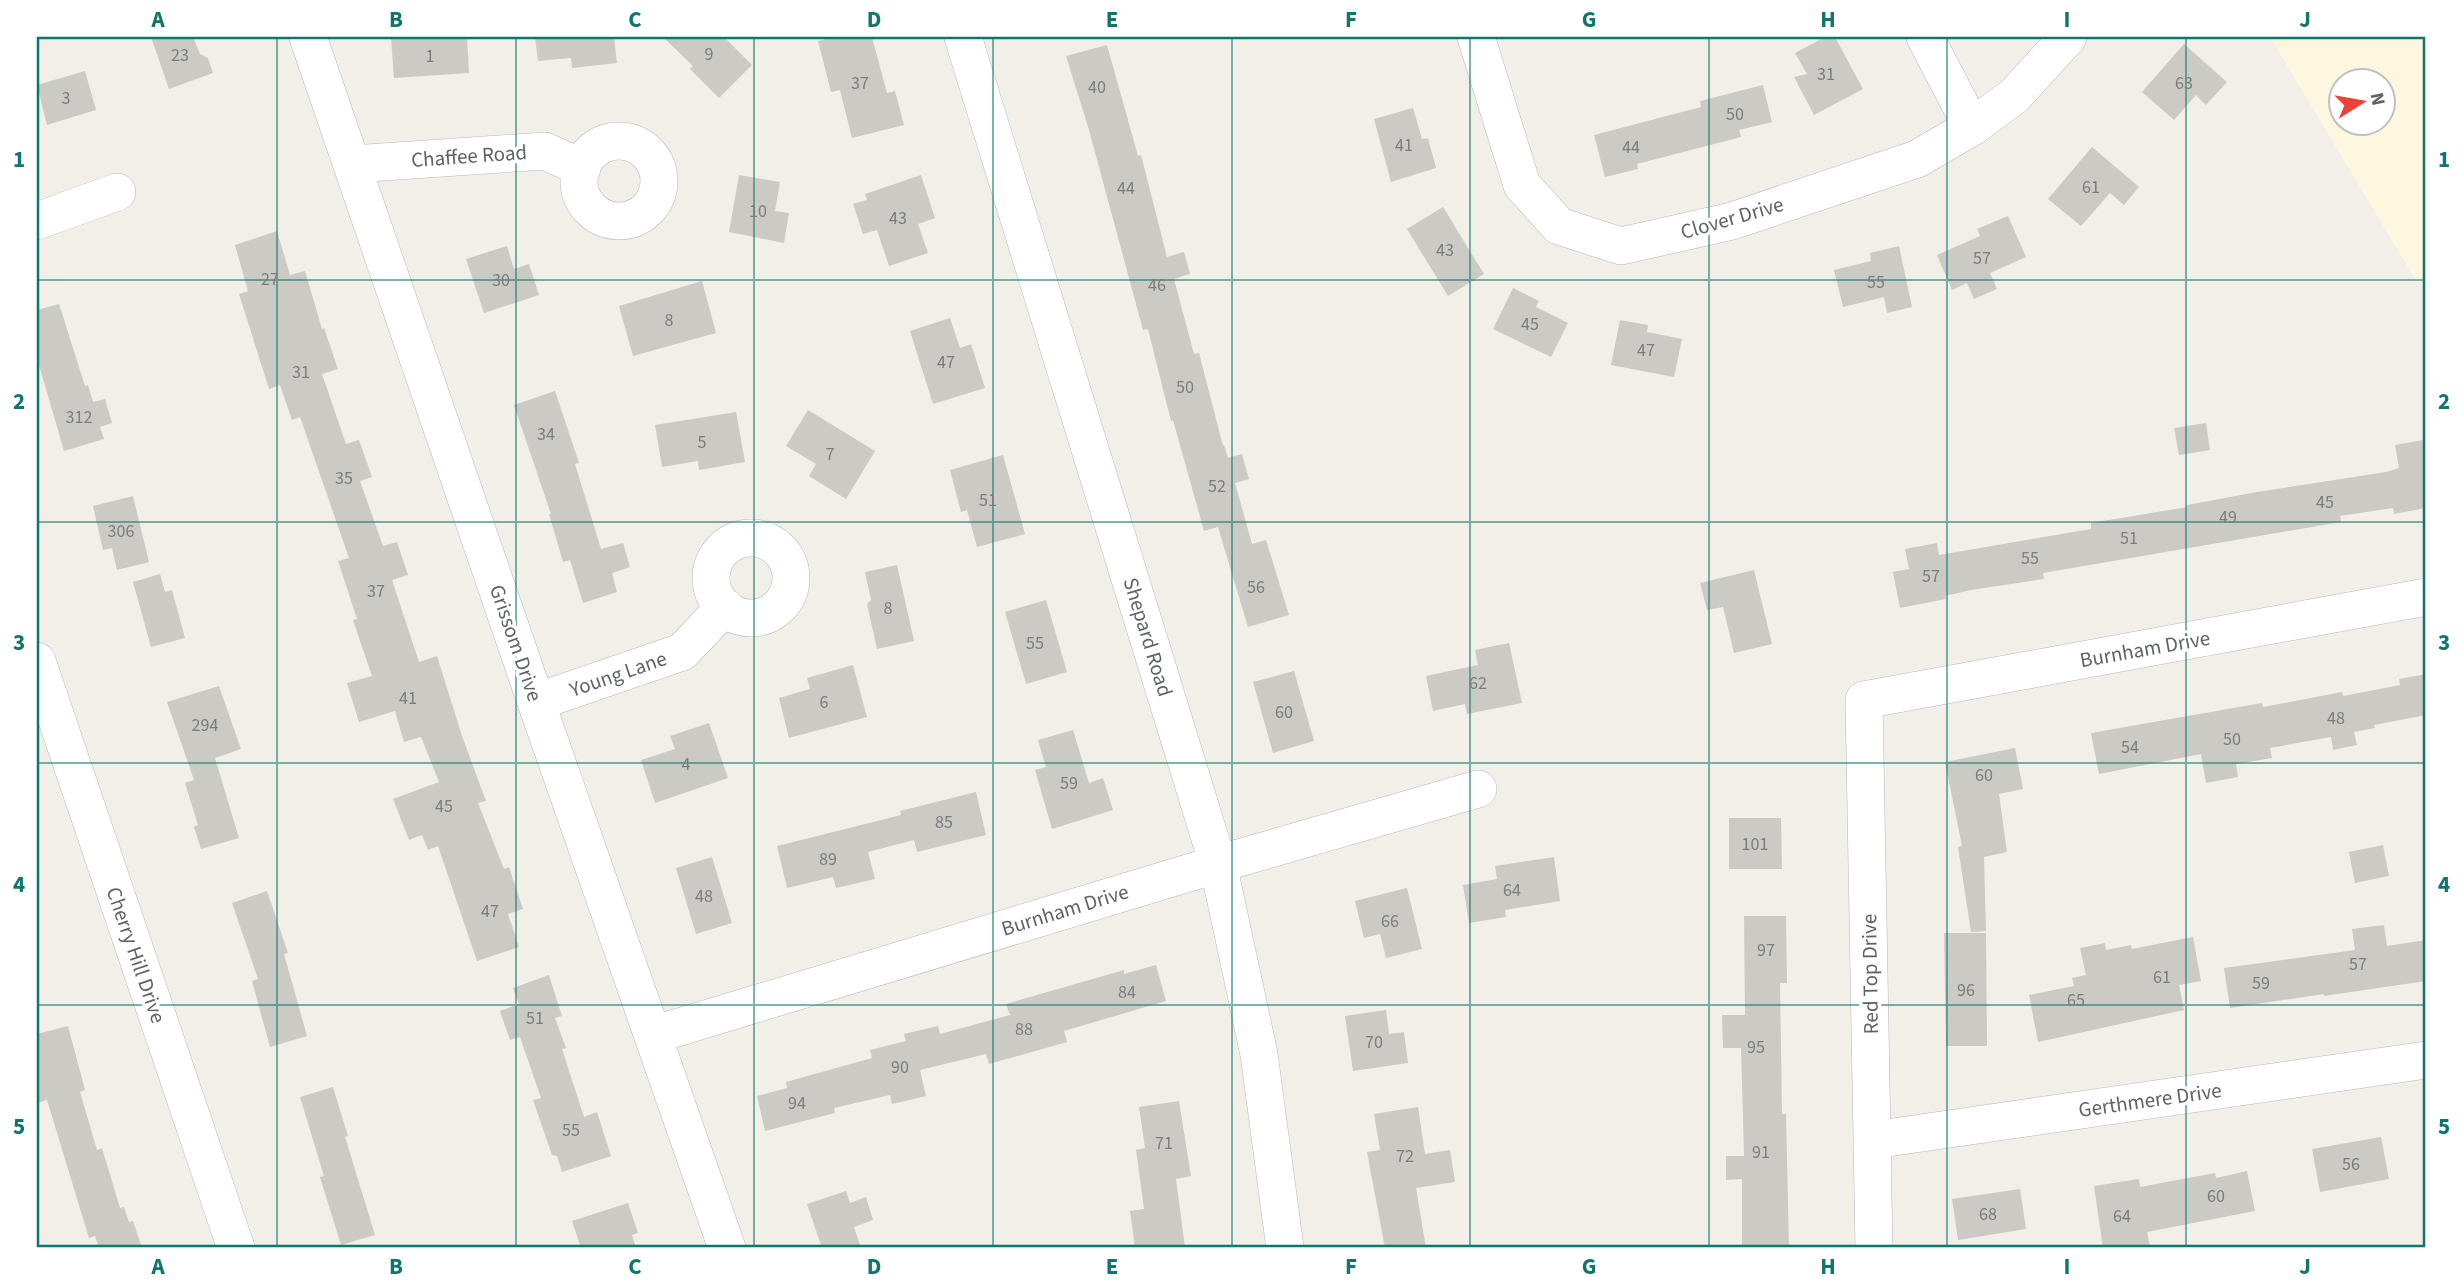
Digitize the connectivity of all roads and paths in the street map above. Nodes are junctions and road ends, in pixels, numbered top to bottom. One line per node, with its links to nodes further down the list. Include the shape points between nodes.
1 (308, 37): 7 (street, Grissom Drive)
2 (963, 37): 17 (street, Shepard Road)
3 (1476, 37): 6 (street, Clover Drive, via 1522,185 1559,226 1621,246 1732,221 1917,159)
4 (1925, 37): 6 (street)
5 (2068, 37): 6 (street, Clover Drive, via 2014,96)
6 (1972, 127)
7 (353, 164): 8 (street, Chaffee Road, via 545,152); 15 (street, Grissom Drive)
8 (582, 167)
9 (117, 192): 10 (street)
10 (37, 221)
11 (2426, 597): 14 (street, Burnham Drive)
12 (724, 607): 15 (street, Young Lane, via 682,652)
13 (37, 662): 21 (street, Cherry Hill Drive)
14 (1864, 700): 20 (street, Red Top Drive)
15 (536, 702): 18 (street, Grissom Drive)
16 (1478, 789): 17 (street, Burnham Drive)
17 (1217, 864): 18 (street, Burnham Drive); 23 (street, Shepard Road, via 1259,1054)
18 (653, 1035): 22 (street, Grissom Drive)
19 (2426, 1060): 20 (street, Gerthmere Drive)
20 (1873, 1140): 24 (street, Red Top Drive)
21 (236, 1248)
22 (727, 1248)
23 (1286, 1248)
24 (1874, 1248)

